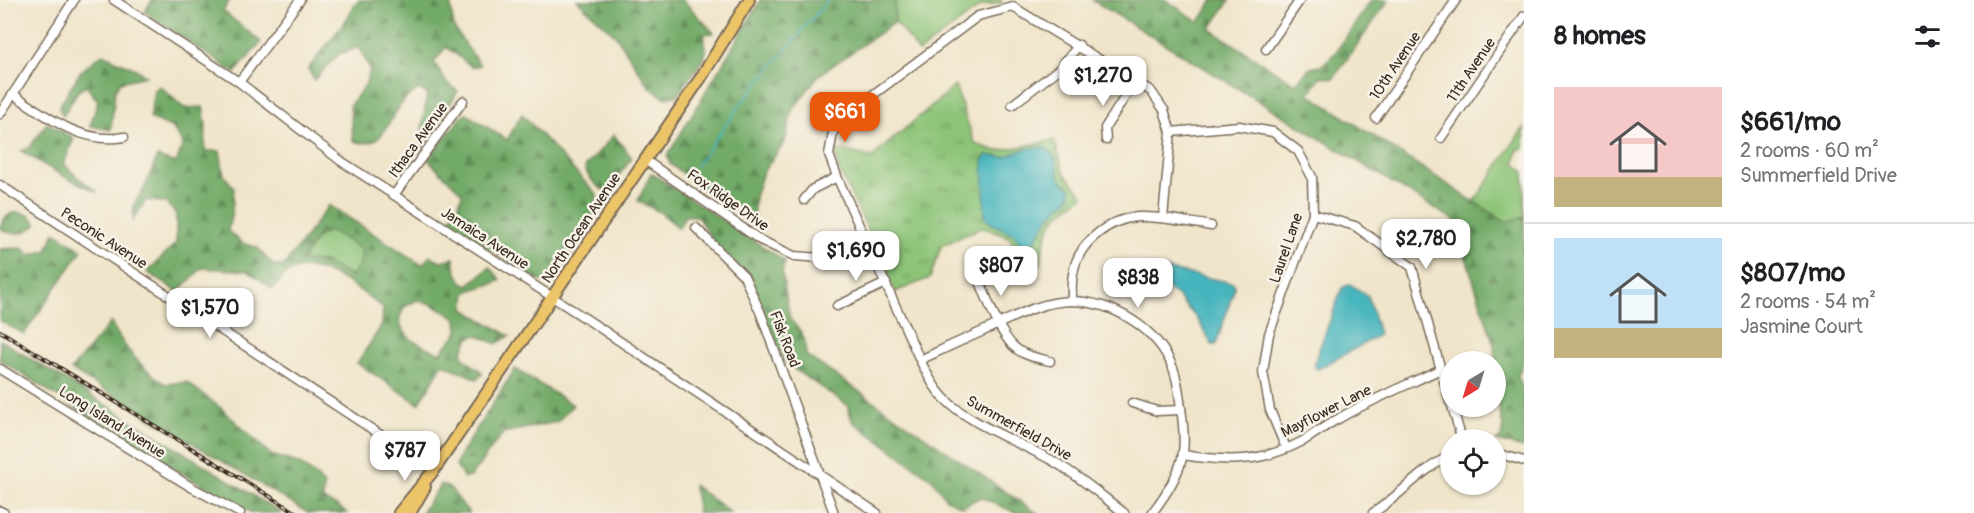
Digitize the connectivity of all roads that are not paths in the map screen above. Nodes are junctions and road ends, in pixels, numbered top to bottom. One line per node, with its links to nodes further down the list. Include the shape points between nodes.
1 (75, 0): 12 (street)
2 (114, 0): 11 (street, Jamaica Avenue)
3 (300, 0): 11 (street)
4 (749, 0): 21 (main road, North Ocean Avenue)
5 (1299, 0): 9 (street)
6 (1456, 0): 16 (street, 10th Avenue)
7 (1524, 16): 19 (street, 11th Avenue)
8 (1079, 45): 10 (street, Summerfield Drive); 14 (street, via 1059,69); 22 (street, Summerfield Drive, via 1013,7 978,15 846,115 833,132 829,155)
9 (1266, 49)
10 (1135, 81): 17 (street, Summerfield Drive, via 1151,92 1164,110); 20 (street, via 1105,128)
11 (239, 82): 24 (street, Jamaica Avenue, via 340,161)
12 (13, 94): 15 (street); 18 (street, via 64,127 110,140)
13 (463, 101): 24 (street, Ithaca Avenue)
14 (1012, 105)
15 (0, 114)
16 (1376, 118)
17 (1171, 132): 26 (street, Laurel Lane, via 1239,126 1273,132 1298,151 1312,177); 27 (street, Summerfield Drive)
18 (124, 137)
19 (1441, 138)
20 (1106, 140)
21 (645, 160): 30 (street, Fox Ridge Drive, via 760,240 794,256 821,258); 33 (main road, North Ocean Avenue)
22 (837, 177): 25 (street, via 813,189); 30 (street, Summerfield Drive)
23 (0, 185): 49 (street, Peconic Avenue)
24 (394, 195): 33 (street, Jamaica Avenue)
25 (804, 200)
26 (1313, 214): 39 (street, via 1355,226 1412,267); 44 (street, Laurel Lane, via 1269,334 1263,372 1270,410)
27 (1163, 218): 28 (street); 34 (street, via 1132,218 1093,237 1082,250 1073,272)
28 (1211, 226)
29 (696, 228): 50 (street, Fisk Road, via 744,276)
30 (867, 242): 32 (street, Summerfield Drive)
31 (980, 282): 36 (street)
32 (886, 283): 35 (street); 37 (street, Summerfield Drive)
33 (552, 297): 49 (main road, North Ocean Avenue); 50 (street, Jamaica Avenue)
34 (1072, 301): 36 (street, via 1045,304); 43 (street, via 1124,315 1152,337 1173,368)
35 (837, 306)
36 (999, 324): 37 (street); 38 (street, via 1022,353)
37 (920, 360): 58 (street, Summerfield Drive, via 933,384 954,407 1055,462)
38 (1050, 362)
39 (1440, 365)
40 (0, 369): 51 (street, Long Island Avenue)
41 (1440, 369): 44 (street, Mayflower Lane, via 1338,418)
42 (1132, 403): 43 (street, via 1157,411)
43 (1181, 410): 45 (street)
44 (1286, 448): 45 (street, Mayflower Lane, via 1240,460)
45 (1183, 455): 59 (street, via 1171,485)
46 (1506, 456): 48 (street)
47 (1440, 461): 60 (street)
48 (1524, 461)
49 (434, 470): 54 (main road, North Ocean Avenue); 55 (main road, North Ocean Avenue)
50 (821, 476): 56 (street, Fisk Road); 57 (street, Jamaica Avenue)
51 (209, 497): 52 (street, Long Island Avenue); 53 (street, Long Island Avenue)
52 (231, 513)
53 (240, 513)
54 (399, 513)
55 (410, 513)
56 (834, 513)
57 (876, 513)
58 (1124, 513)
59 (1152, 513)
60 (1373, 513)

